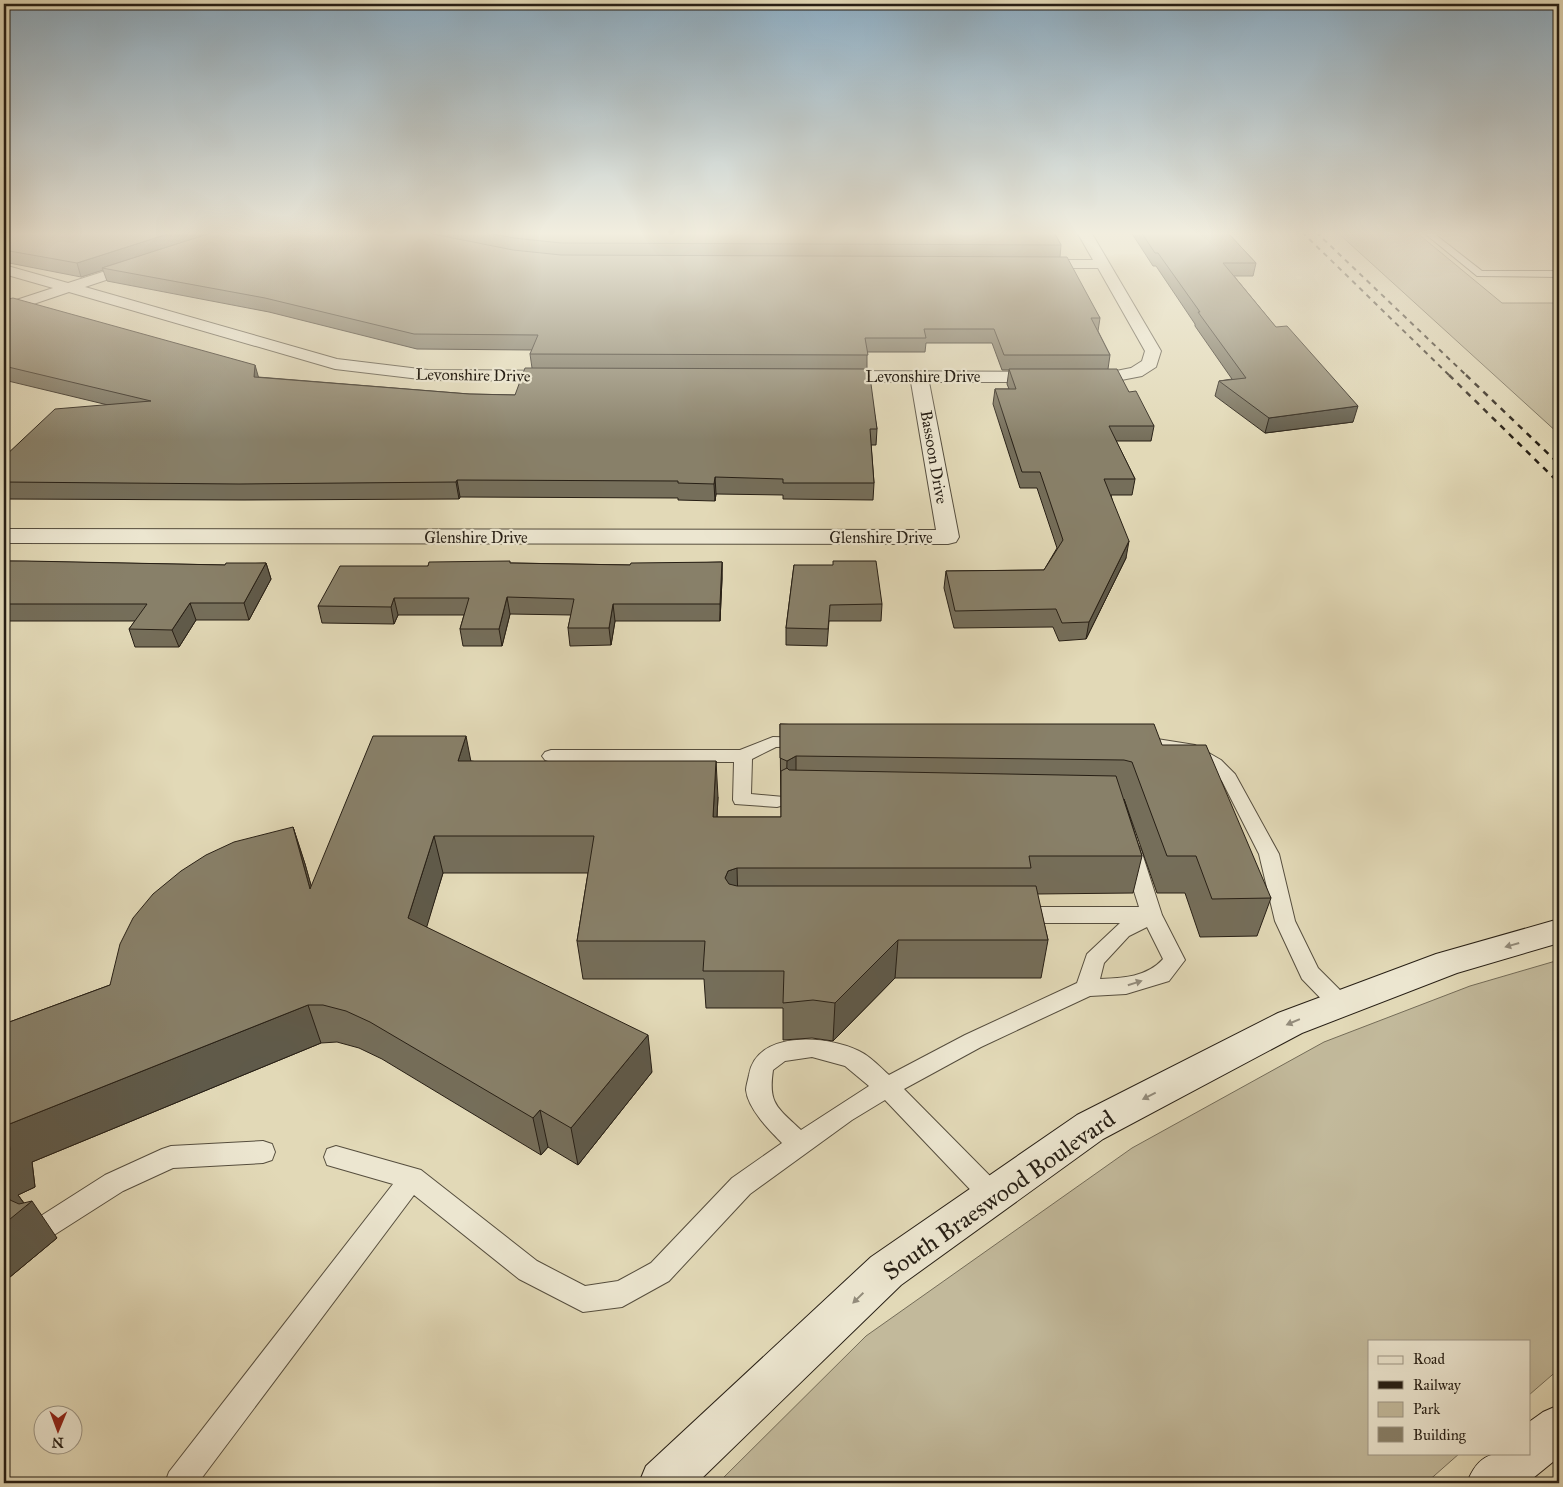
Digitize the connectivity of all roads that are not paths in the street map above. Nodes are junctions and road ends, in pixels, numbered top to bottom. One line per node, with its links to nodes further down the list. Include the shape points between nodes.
1 (28, 301): 4 (street)
2 (116, 301): 5 (street, Levonshire Drive, via 335,364 428,375)
3 (1123, 301): 7 (street, Levonshire Drive, via 1153,351 1150,363 1136,372 1111,377)
4 (4, 309)
5 (575, 376)
6 (821, 376): 7 (street, Levonshire Drive)
7 (919, 376): 9 (street, Bassoon Drive)
8 (4, 536): 9 (street, Glenshire Drive)
9 (948, 537)
10 (1117, 740): 20 (lane, via 1189,749 1215,764 1228,778 1269,854 1285,921 1310,973)
11 (822, 742): 13 (lane, via 773,742)
12 (551, 756): 13 (lane)
13 (743, 756): 14 (lane, via 742,800)
14 (777, 801)
15 (1125, 832): 17 (lane)
16 (1004, 915): 17 (lane)
17 (1152, 915): 19 (lane, via 1122,931 1094,960); 19 (lane, one-way to 17, via 1126,986 1161,975 1174,960)
18 (1559, 931): 20 (street, South Braeswood Boulevard, one-way to 20, via 1448,963)
19 (1087, 988): 21 (lane, via 973,1041)
20 (1340, 1004): 26 (street, South Braeswood Boulevard, one-way to 26, via 1290,1023 1090,1127)
21 (887, 1087): 22 (lane); 22 (lane, via 852,1058 835,1052 812,1048 780,1052 762,1065 758,1091 770,1116); 26 (lane)
22 (799, 1144): 25 (lane, via 741,1186 660,1272 622,1294 583,1298 528,1270)
23 (263, 1152): 27 (lane, via 171,1157 114,1183)
24 (336, 1157): 25 (lane)
25 (412, 1178): 31 (lane)
26 (992, 1195): 32 (street, South Braeswood Boulevard, one-way to 32, via 886,1271)
27 (45, 1227)
28 (1559, 1428): 29 (street)
29 (1530, 1450)
30 (1526, 1454): 33 (street)
31 (180, 1483)
32 (663, 1483)
33 (1491, 1483)

